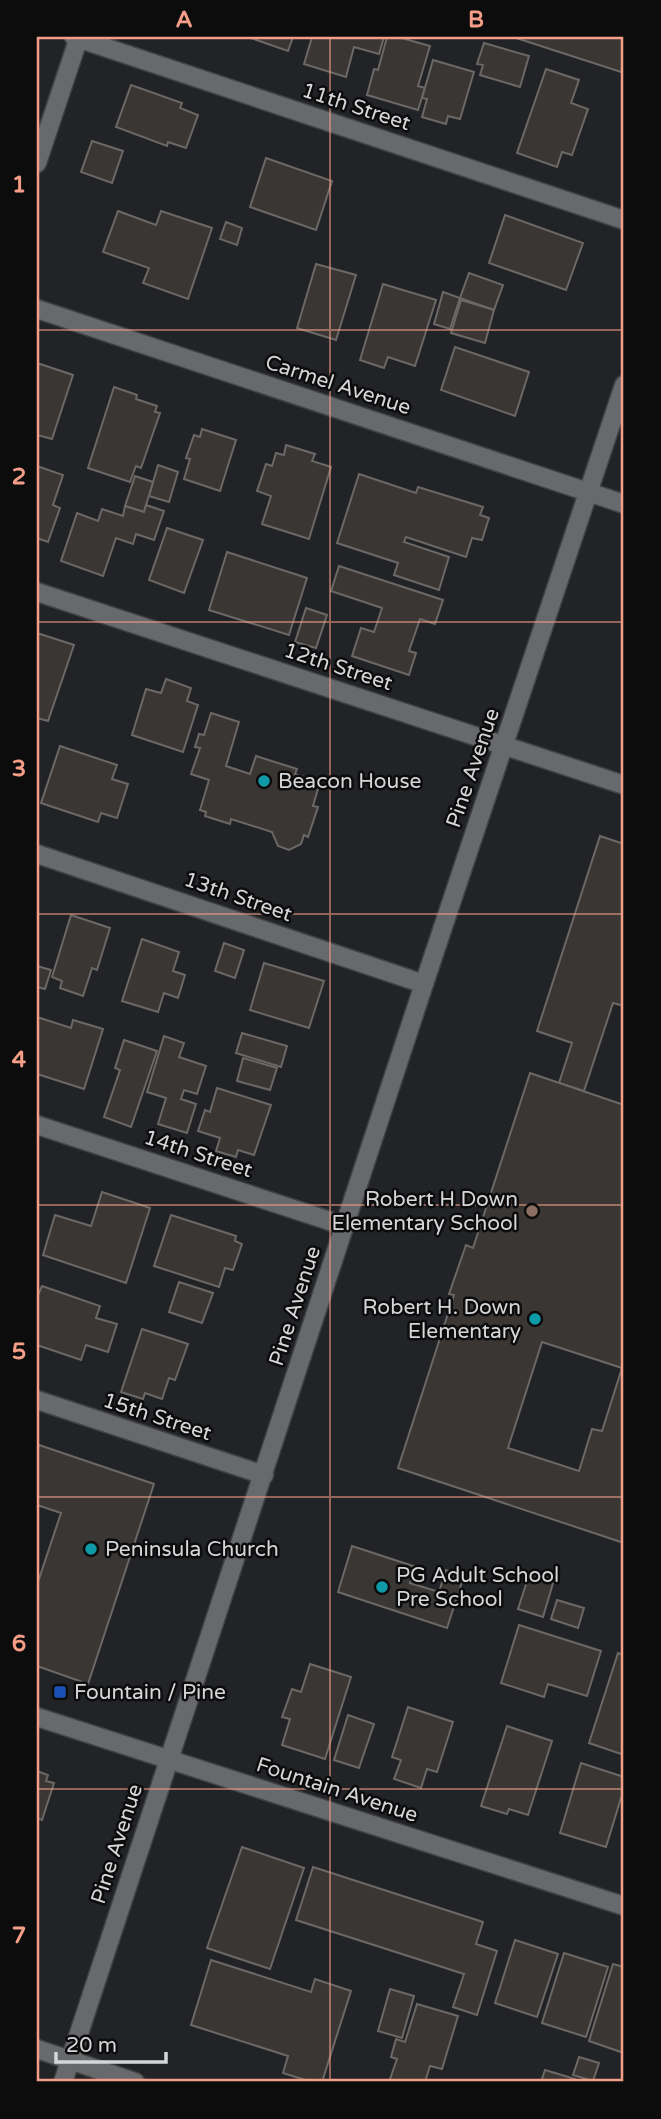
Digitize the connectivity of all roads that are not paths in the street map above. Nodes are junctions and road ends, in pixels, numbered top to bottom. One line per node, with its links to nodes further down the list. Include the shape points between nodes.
1 (77, 37): 2 (street); 3 (street, 11th Street)
2 (37, 163)
3 (624, 220)
4 (37, 309): 6 (street, Carmel Avenue)
5 (624, 385): 6 (street, Pine Avenue)
6 (588, 492): 7 (street, Carmel Avenue); 9 (street, Pine Avenue)
7 (624, 504)
8 (37, 592): 9 (street, 12th Street)
9 (504, 746): 10 (street, 12th Street); 12 (street, Pine Avenue)
10 (624, 785)
11 (37, 854): 12 (street, 13th Street)
12 (424, 984): 14 (street, Pine Avenue)
13 (37, 1125): 14 (street, 14th Street)
14 (345, 1226): 16 (street, Pine Avenue)
15 (37, 1400): 16 (street, 15th Street)
16 (264, 1475): 18 (street, Pine Avenue)
17 (37, 1717): 18 (street, Fountain Avenue)
18 (168, 1760): 19 (street, Fountain Avenue); 21 (street, Pine Avenue)
19 (624, 1906)
20 (37, 2049): 21 (street)
21 (70, 2061): 22 (street, Pine Avenue); 23 (street)
22 (63, 2082)
23 (135, 2082)

